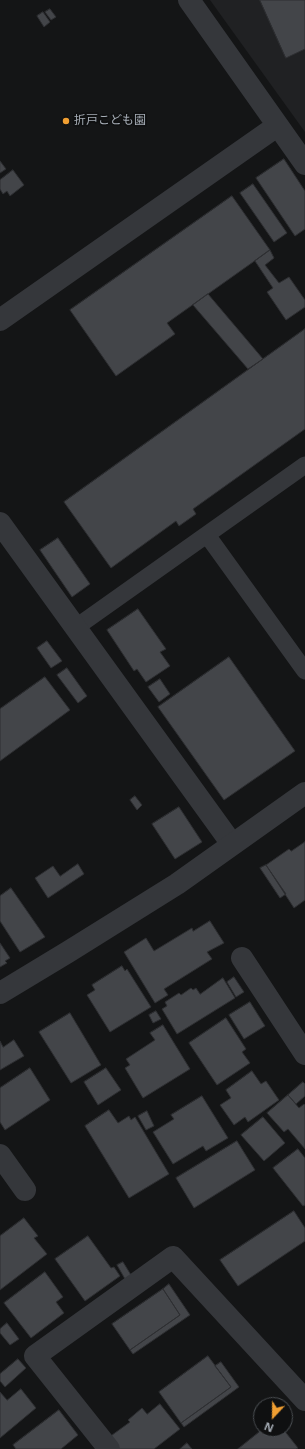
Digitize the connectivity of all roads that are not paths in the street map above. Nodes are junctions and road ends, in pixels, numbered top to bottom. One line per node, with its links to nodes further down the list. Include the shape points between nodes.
1 (189, 0): 2 (street)
2 (278, 126): 3 (street); 4 (street)
3 (305, 164)
4 (0, 320)
5 (305, 466): 7 (lane)
6 (0, 523): 8 (street)
7 (207, 535): 8 (lane); 9 (lane)
8 (75, 628): 11 (street)
9 (305, 670)
10 (305, 793): 11 (street)
11 (232, 844): 13 (street, via 177,884)
12 (242, 958): 14 (street)
13 (0, 993)
14 (305, 1054)
15 (0, 1155): 16 (street)
16 (25, 1190)
17 (305, 1400): 18 (street, via 173,1257 34,1356)
18 (109, 1449)

